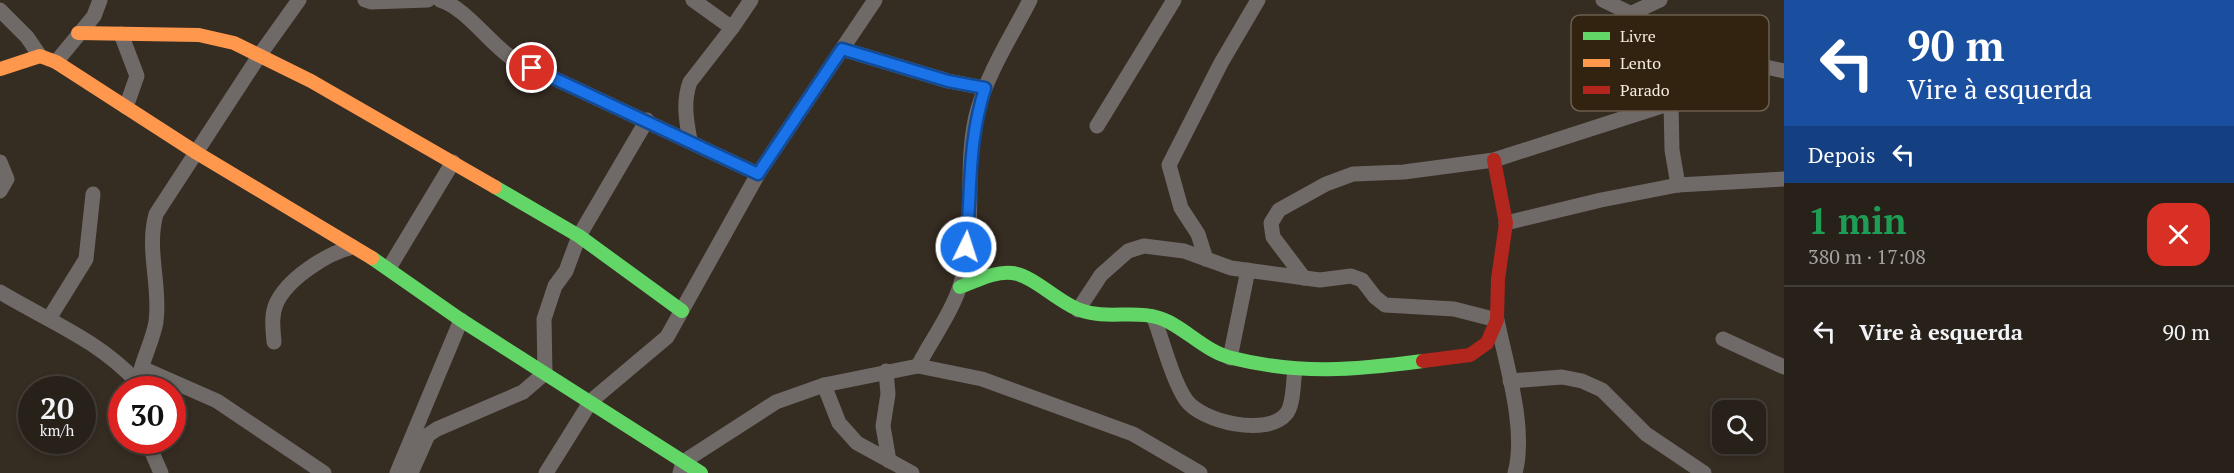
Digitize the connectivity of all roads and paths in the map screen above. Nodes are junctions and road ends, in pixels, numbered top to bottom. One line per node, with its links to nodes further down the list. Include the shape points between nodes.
1 (100, 0): 18 (street, via 94,16)
2 (299, 0): 22 (street)
3 (365, 0): 4 (street)
4 (428, 0)
5 (440, 0): 31 (street, via 451,4 497,49 513,59)
6 (693, 0): 17 (street)
7 (751, 0): 17 (street)
8 (875, 0): 20 (street)
9 (1030, 0): 27 (street)
10 (1174, 0): 32 (street)
11 (1258, 0): 46 (street, via 1169,165 1181,208 1198,234)
12 (1603, 0): 15 (street)
13 (1660, 0): 15 (street)
14 (0, 10): 21 (street)
15 (1632, 13): 16 (street)
16 (1636, 15)
17 (732, 28): 33 (street, via 690,82 685,106)
18 (78, 33): 19 (street); 23 (street)
19 (121, 34): 22 (street, via 211,37); 28 (street, via 136,76)
20 (842, 49): 27 (street); 38 (street)
21 (40, 56): 23 (street); 25 (street)
22 (260, 56): 34 (street); 37 (street)
23 (56, 62): 28 (street)
24 (1769, 68): 26 (street)
25 (0, 69)
26 (1784, 71)
27 (985, 88): 50 (street, via 969,158 968,226)
28 (126, 107): 34 (street)
29 (1646, 111): 35 (street)
30 (1671, 111): 40 (street)
31 (647, 120): 33 (street); 44 (street)
32 (1097, 126)
33 (690, 140): 38 (street)
34 (197, 153): 45 (street); 67 (street, via 156,214 152,229 158,304)
35 (1494, 160): 43 (street); 47 (street, via 1404,172 1353,174 1326,184 1280,210 1271,223)
36 (0, 162): 41 (street, via 8,179)
37 (453, 162): 44 (street); 48 (street)
38 (758, 174): 52 (street)
39 (1784, 179): 40 (street)
40 (1678, 185): 43 (street)
41 (0, 191)
42 (93, 194): 54 (street, via 86,260)
43 (1506, 223): 57 (street)
44 (579, 236): 52 (street); 65 (street, via 544,319)
45 (353, 247): 48 (street); 59 (street, via 323,258 276,303)
46 (1206, 259): 49 (street); 53 (street, via 1184,251 1144,246 1128,251 1101,275)
47 (1287, 267): 49 (street); 57 (street, via 1304,278 1351,276 1362,280 1385,305 1454,309)
48 (389, 268): 56 (street)
49 (1248, 270): 60 (street)
50 (960, 287): 53 (street, via 1001,272 1016,273); 61 (street)
51 (0, 292): 54 (street)
52 (682, 310): 71 (street, via 667,337)
53 (1078, 310): 55 (street)
54 (50, 317): 66 (street, via 94,343)
55 (1154, 318): 60 (street, via 1168,321); 63 (street, via 1187,401 1220,422 1249,426 1276,423 1288,412)
56 (461, 320): 65 (street); 77 (street)
57 (1497, 320): 63 (street, via 1487,343 1470,355 1347,371); 68 (street)
58 (1723, 339): 62 (street)
59 (274, 342)
60 (1230, 358): 63 (street)
61 (918, 366): 64 (street); 82 (street, via 982,379 1133,434)
62 (1784, 367)
63 (1295, 369)
64 (886, 370): 69 (street); 73 (street, via 888,394 883,426)
65 (545, 373): 71 (street); 78 (street, via 523,392 437,429 424,442)
66 (134, 376)
67 (140, 376)
68 (1510, 381): 83 (street, via 1519,458); 84 (street, via 1562,377 1602,390 1646,434)
69 (824, 385): 73 (street, via 839,423 857,443); 74 (street, via 776,402)
70 (186, 393): 76 (street, via 217,401)
71 (591, 401): 74 (street); 79 (street)
72 (152, 454): 75 (street)
73 (889, 461): 81 (street)
74 (682, 467): 80 (street)
75 (159, 472)
76 (324, 473)
77 (397, 473)
78 (411, 473)
79 (546, 473)
80 (701, 473)
81 (912, 473)
82 (1200, 473)
83 (1515, 473)
84 (1704, 473)

